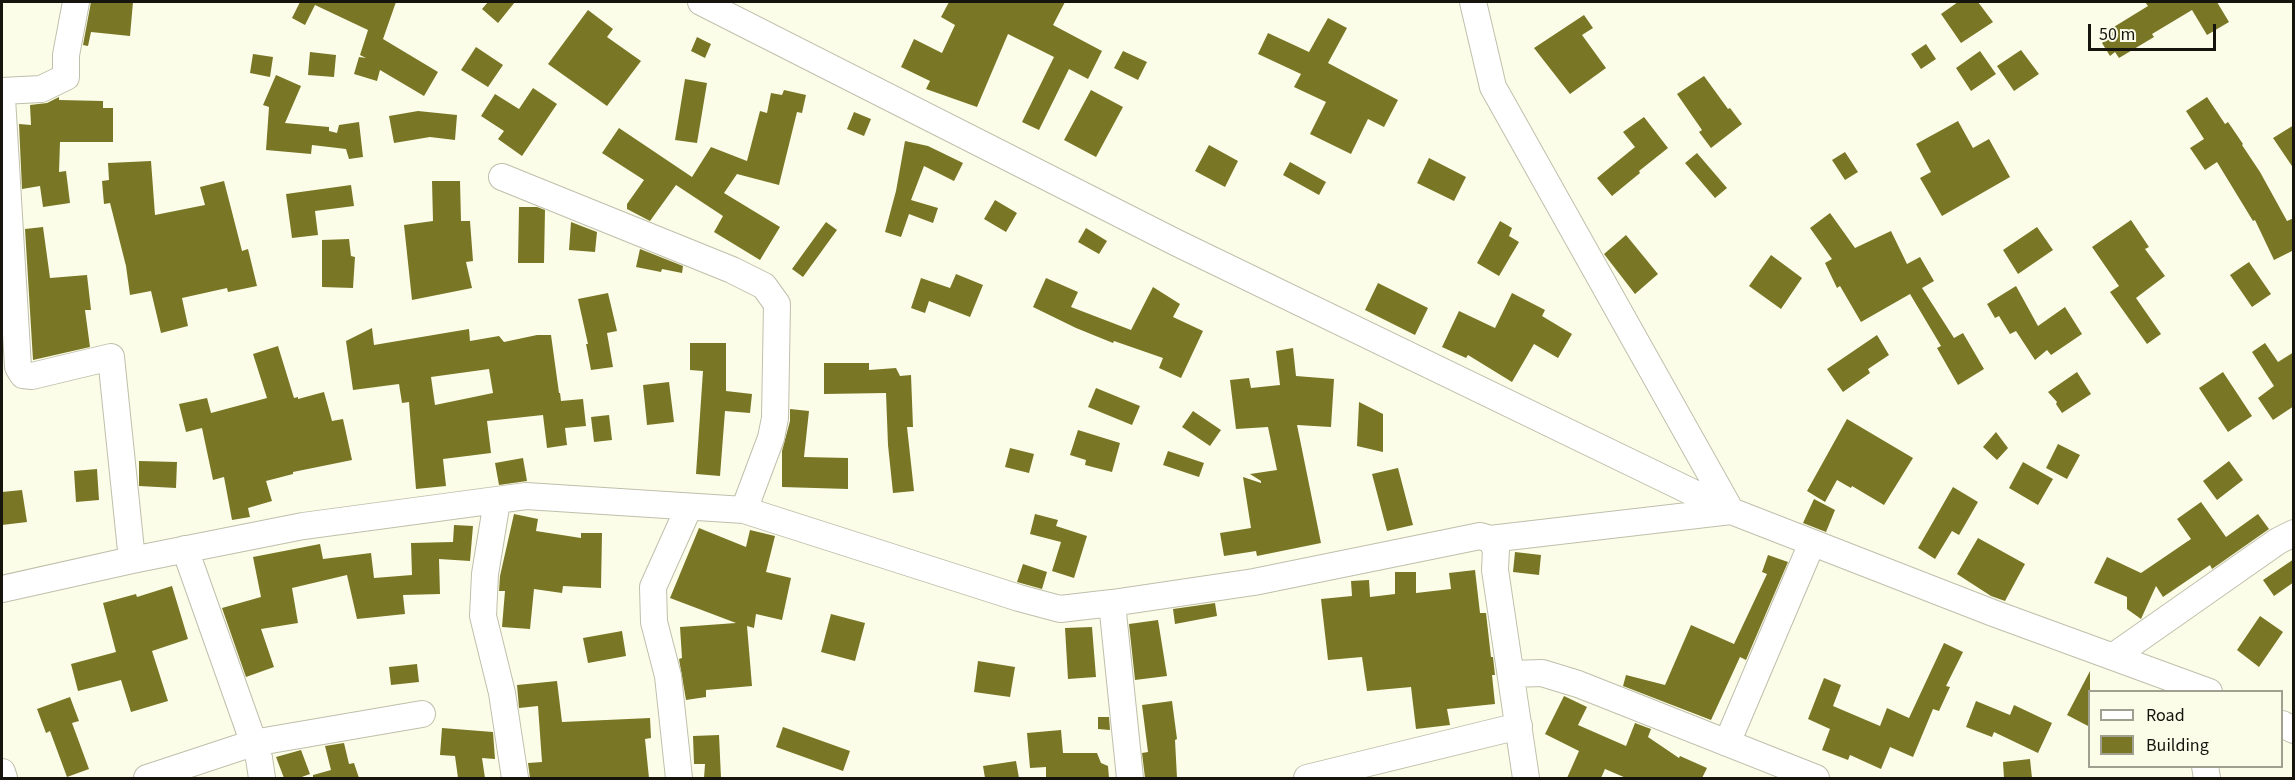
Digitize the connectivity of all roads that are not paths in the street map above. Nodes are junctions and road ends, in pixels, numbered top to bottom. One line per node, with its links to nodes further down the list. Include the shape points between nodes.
1 (76, 2): 4 (street, via 66,77 41,89)
2 (701, 2): 10 (street, via 1177,243)
3 (1473, 2): 10 (street, via 1493,87)
4 (2, 91)
5 (2, 99): 15 (street, via 18,367 23,375 32,376 111,357)
6 (502, 177): 9 (street, via 764,286 777,304 775,418)
7 (497, 501): 8 (street, via 526,496); 14 (street, via 303,526); 29 (street, via 485,574 483,616 502,693)
8 (689, 507): 9 (street); 30 (street, via 653,587 654,622 668,676)
9 (744, 510): 17 (street, via 1060,609)
10 (1731, 511): 12 (street); 13 (street)
11 (2294, 533): 18 (street)
12 (1490, 539): 17 (street, via 1465,538 1254,582); 19 (street, via 1496,549 1495,570)
13 (1812, 543): 18 (street); 24 (street)
14 (185, 549): 15 (street); 23 (street)
15 (132, 560): 16 (street)
16 (2, 589)
17 (1112, 603): 31 (street)
18 (2114, 656): 20 (street)
19 (1511, 674): 22 (street); 24 (street, via 1542,673 1578,684)
20 (2198, 689)
21 (422, 714): 23 (street)
22 (1519, 726): 32 (street); 33 (street)
23 (253, 743): 27 (street); 28 (street)
24 (1728, 743): 34 (street)
25 (2, 772): 26 (street)
26 (4, 778)
27 (147, 778)
28 (262, 778)
29 (515, 778)
30 (679, 778)
31 (1130, 778)
32 (1306, 778)
33 (1526, 778)
34 (1816, 778)

